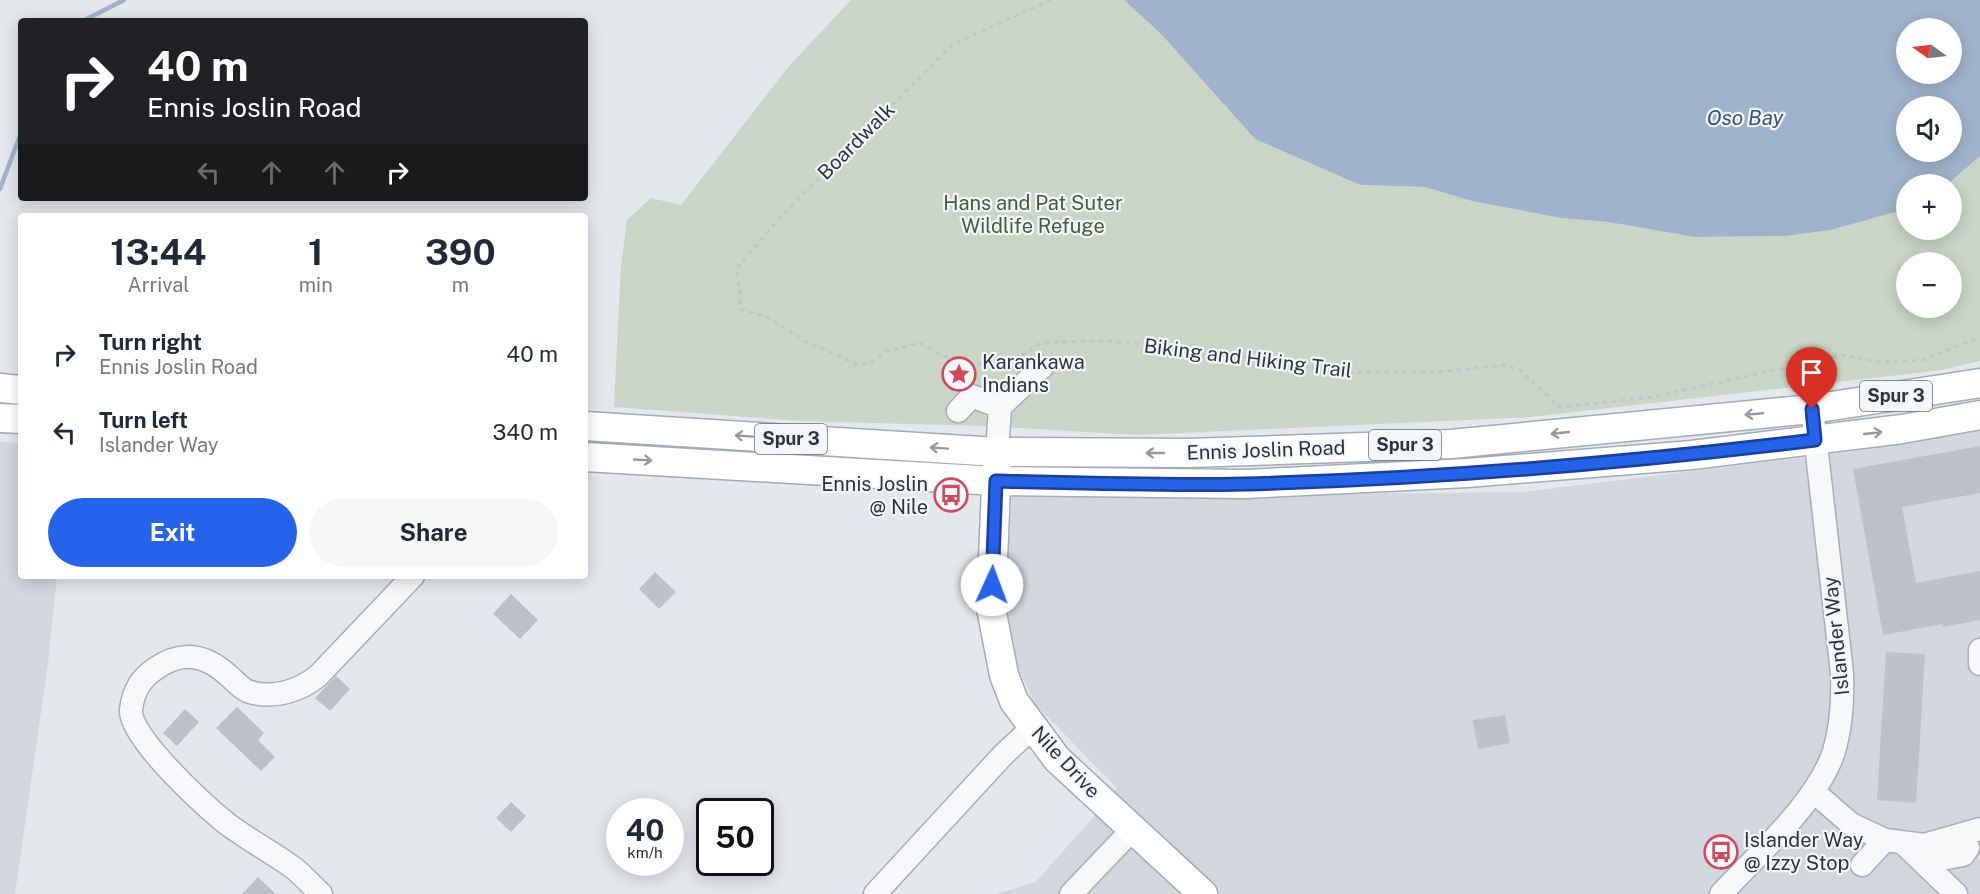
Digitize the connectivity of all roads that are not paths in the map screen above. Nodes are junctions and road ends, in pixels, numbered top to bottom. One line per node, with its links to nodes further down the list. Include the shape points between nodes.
1 (1042, 367): 3 (street)
2 (1980, 383): 4 (main road, Ennis Joslin Road / Spur 3)
3 (1000, 407): 5 (street, via 972,396); 9 (street)
4 (1812, 409): 8 (street, Islander Way); 9 (main road, Ennis Joslin Road / Spur 3, one-way to 9, via 1451,444 1189,453)
5 (958, 411)
6 (1980, 415): 8 (main road, Ennis Joslin Road / Spur 3, one-way to 6)
7 (588, 426): 9 (main road, Ennis Joslin Road / Spur 3, one-way to 7)
8 (1815, 440): 11 (main road, Ennis Joslin Road / Spur 3, via 1692,455 1432,475 1245,484); 16 (street, Islander Way, via 1843,708 1834,752)
9 (997, 452): 11 (main road, Nile Drive)
10 (588, 457): 11 (main road, Ennis Joslin Road / Spur 3, one-way to 11)
11 (996, 481): 15 (main road, Nile Drive, via 991,608 1004,675 1014,701)
12 (410, 579): 22 (street, via 302,688 266,696 247,692 221,668 188,656 170,659 150,672 132,700 131,717 148,749 226,822 293,867)
13 (1980, 650): 14 (street)
14 (1980, 664)
15 (1032, 728): 17 (main road, Nile Drive, via 1057,759); 23 (street)
16 (1814, 792): 19 (street, via 1851,824); 25 (street, Islander Way)
17 (1133, 829): 21 (main road, Nile Drive); 24 (street)
18 (1972, 831): 19 (street, via 1924,845)
19 (1894, 841): 20 (street); 26 (street)
20 (1862, 865)
21 (1198, 893)
22 (321, 894)
23 (874, 894)
24 (1071, 894)
25 (1721, 894)
26 (1956, 894)

